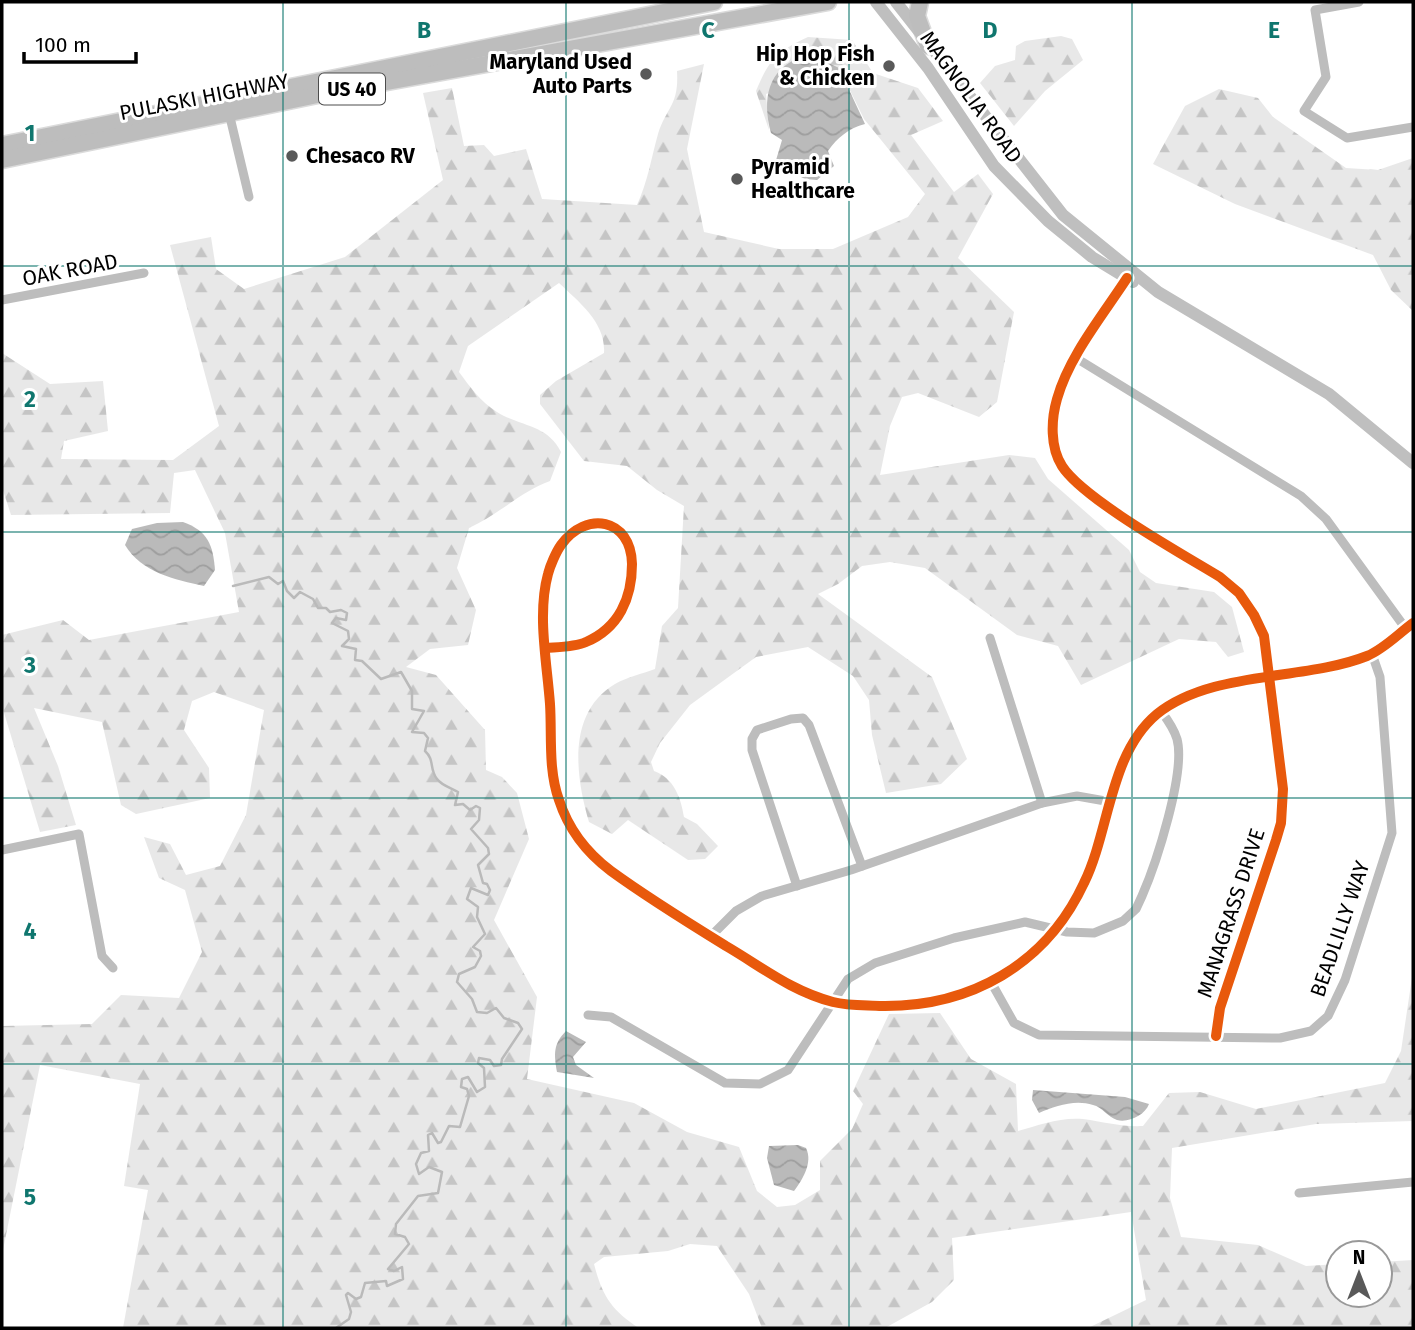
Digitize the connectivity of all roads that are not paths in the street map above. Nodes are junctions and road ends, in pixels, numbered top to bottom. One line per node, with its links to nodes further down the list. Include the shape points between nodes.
1 (714, 2): 7 (highway, PULASKI HIGHWAY / US 40)
2 (828, 2): 8 (highway, PULASKI HIGHWAY / US 40)
3 (876, 2): 16 (main road, MAGNOLIA ROAD, via 995,166 1048,221)
4 (896, 2): 9 (main road, MAGNOLIA ROAD)
5 (920, 2): 9 (highway, via 917,16)
6 (1359, 2): 11 (street, via 1315,10 1326,72 1304,111 1347,138)
7 (645, 15): 8 (highway); 12 (highway, PULASKI HIGHWAY / US 40)
8 (649, 35): 10 (highway, PULASKI HIGHWAY / US 40)
9 (929, 46): 18 (main road, MAGNOLIA ROAD, via 1063,215 1150,286)
10 (229, 113): 13 (highway, PULASKI HIGHWAY / US 40); 14 (street)
11 (1413, 127)
12 (2, 145)
13 (2, 160)
14 (249, 197)
15 (144, 273): 17 (street, OAK ROAD)
16 (1127, 278): 18 (main road, MAGNOLIA ROAD); 19 (street, MANAGRASS DRIVE)
17 (2, 300)
18 (1214, 324): 20 (main road, MAGNOLIA ROAD, via 1329,394)
19 (1076, 358): 21 (street, via 1301,496 1334,529); 25 (street, MANAGRASS DRIVE, via 1057,397 1052,426 1062,466 1076,484 1239,593 1264,636)
20 (1413, 463)
21 (1410, 626): 24 (street)
22 (990, 638): 28 (street)
23 (546, 648): 23 (street, via 547,575 561,544 595,522 616,527 631,548 631,589 624,611 584,644); 33 (street, via 553,780 567,822 597,861)
24 (1372, 654): 25 (street); 38 (street, BEADLILLY WAY, via 1380,677 1392,833 1345,980 1328,1016 1311,1031 1280,1038)
25 (1270, 677): 26 (street, via 1196,692); 38 (street, MANAGRASS DRIVE, via 1283,789 1281,823 1220,1009)
26 (1161, 710): 27 (street, via 1130,748); 32 (street, via 1177,738 1177,776 1142,897 1136,909 1111,928 1094,933)
27 (1111, 802): 28 (street, via 1077,796); 32 (street, via 1091,869)
28 (1042, 803): 30 (street)
29 (2, 850): 34 (street, via 79,834 102,956)
30 (862, 866): 31 (street); 31 (street, via 809,725 803,718 791,719 757,730 752,750)
31 (797, 886): 33 (street, via 736,911)
32 (1058, 928): 35 (street, via 1017,967); 36 (street, via 1025,922 905,953 848,979)
33 (710, 937): 36 (street, via 770,977)
34 (113, 968)
35 (992, 982): 36 (street, via 920,1006); 38 (street, BEADLILLY WAY, via 1014,1023 1040,1035)
36 (832, 1002): 37 (street, via 788,1070 760,1084 741,1085 712,1077 611,1017)
37 (589, 1015)
38 (1216, 1035)
39 (1413, 1182): 40 (street)
40 (1299, 1193)

